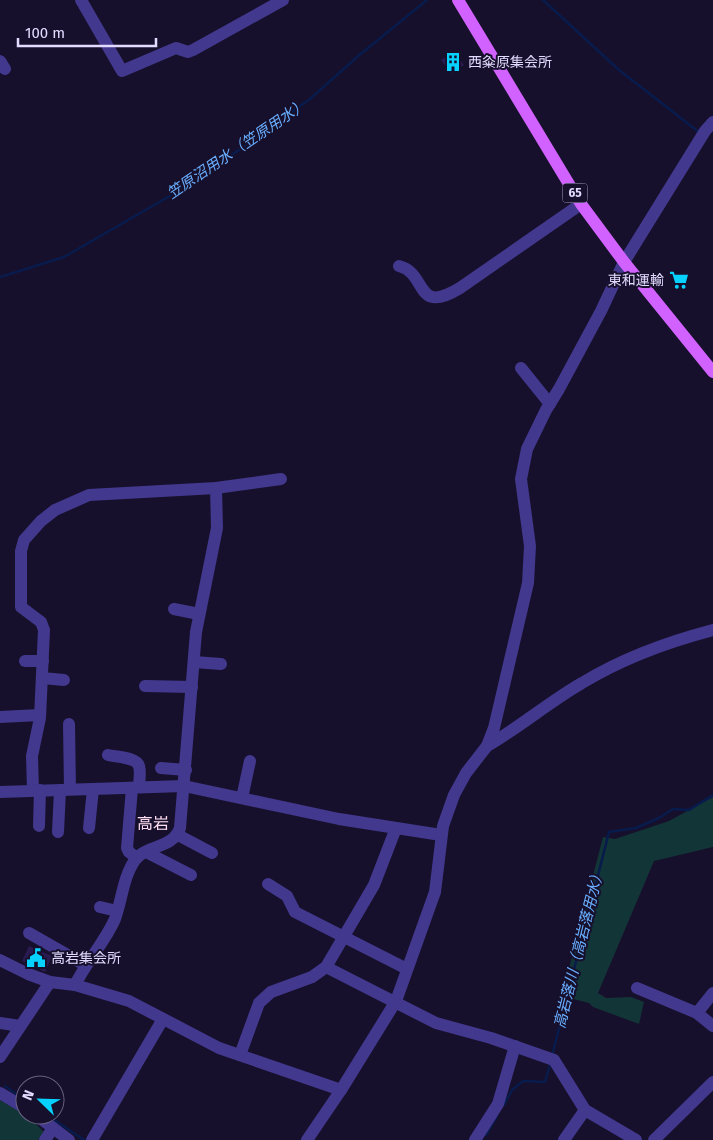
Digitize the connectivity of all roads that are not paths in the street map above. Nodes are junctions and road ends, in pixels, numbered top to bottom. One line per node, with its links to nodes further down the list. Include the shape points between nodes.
1 (81, 0): 4 (street, via 122,71 176,48 188,52 193,50)
2 (283, 0): 4 (street)
3 (458, 0): 6 (main road, 65)
4 (264, 4)
5 (713, 122): 7 (street, via 704,131)
6 (581, 204): 7 (main road, 65); 8 (street, via 443,297 429,296 410,271)
7 (624, 262): 10 (main road, 65); 11 (street)
8 (399, 266)
9 (521, 368): 11 (street)
10 (713, 372)
11 (550, 404): 28 (street, via 527,449 523,466 521,479 530,546 528,583)
12 (281, 479): 13 (street)
13 (216, 488): 15 (street, via 217,528); 18 (street, via 89,495 55,510 41,521 24,540 21,579 22,608 40,622 44,630)
14 (174, 609): 15 (street)
15 (199, 614): 19 (street)
16 (713, 630): 28 (street, via 663,644 619,662)
17 (25, 661): 18 (street)
18 (43, 661): 21 (street)
19 (194, 662): 20 (street); 24 (street)
20 (221, 664)
21 (42, 678): 22 (street); 25 (street)
22 (64, 680)
23 (145, 686): 24 (street)
24 (192, 687): 32 (street)
25 (40, 715): 26 (street); 37 (street, via 32,756)
26 (0, 717)
27 (69, 724): 35 (street)
28 (487, 746): 44 (street, via 454,795)
29 (108, 755): 34 (street, via 136,762 139,766)
30 (250, 761): 39 (street)
31 (161, 768): 32 (street)
32 (186, 770): 33 (street)
33 (184, 786): 34 (street); 39 (street); 45 (street)
34 (136, 788): 36 (street); 47 (street, via 127,848 129,852)
35 (65, 789): 36 (street); 37 (street); 43 (street)
36 (93, 789): 41 (street)
37 (36, 790): 38 (street); 40 (street)
38 (0, 792)
39 (242, 798): 42 (street)
40 (39, 826)
41 (89, 828)
42 (396, 828): 44 (street); 53 (street, via 374,885)
43 (58, 832)
44 (442, 834): 57 (street, via 435,892)
45 (178, 835): 46 (street); 47 (street, via 167,844)
46 (212, 853)
47 (142, 855): 48 (street); 51 (street, via 130,867)
48 (191, 875)
49 (268, 884): 53 (street, via 287,896 295,912)
50 (100, 907): 51 (street)
51 (117, 911): 55 (street)
52 (29, 933): 55 (street)
53 (344, 938): 56 (street); 57 (street)
54 (0, 960): 58 (street)
55 (85, 966): 59 (street)
56 (326, 967): 62 (street); 69 (street, via 312,977 271,992 259,1003)
57 (407, 969): 62 (street)
58 (50, 982): 59 (street); 66 (street)
59 (75, 985): 64 (street, via 129,1002)
60 (637, 988): 63 (street)
61 (713, 993): 63 (street)
62 (396, 1001): 68 (street, via 436,1022); 72 (street)
63 (697, 1013): 67 (street)
64 (163, 1019): 69 (street, via 219,1048); 80 (street)
65 (0, 1023): 66 (street)
66 (20, 1026): 70 (street)
67 (713, 1026)
68 (515, 1046): 75 (street, via 554,1060); 82 (street, via 498,1104)
69 (240, 1055): 72 (street)
70 (0, 1057)
71 (713, 1082): 85 (street)
72 (340, 1090): 81 (street)
73 (0, 1093): 74 (street)
74 (15, 1102)
75 (585, 1110): 83 (street); 84 (street)
76 (49, 1125): 77 (street)
77 (53, 1128): 78 (street); 79 (street)
78 (45, 1140)
79 (69, 1140)
80 (92, 1140)
81 (307, 1140)
82 (475, 1140)
83 (564, 1140)
84 (636, 1140)
85 (654, 1140)

